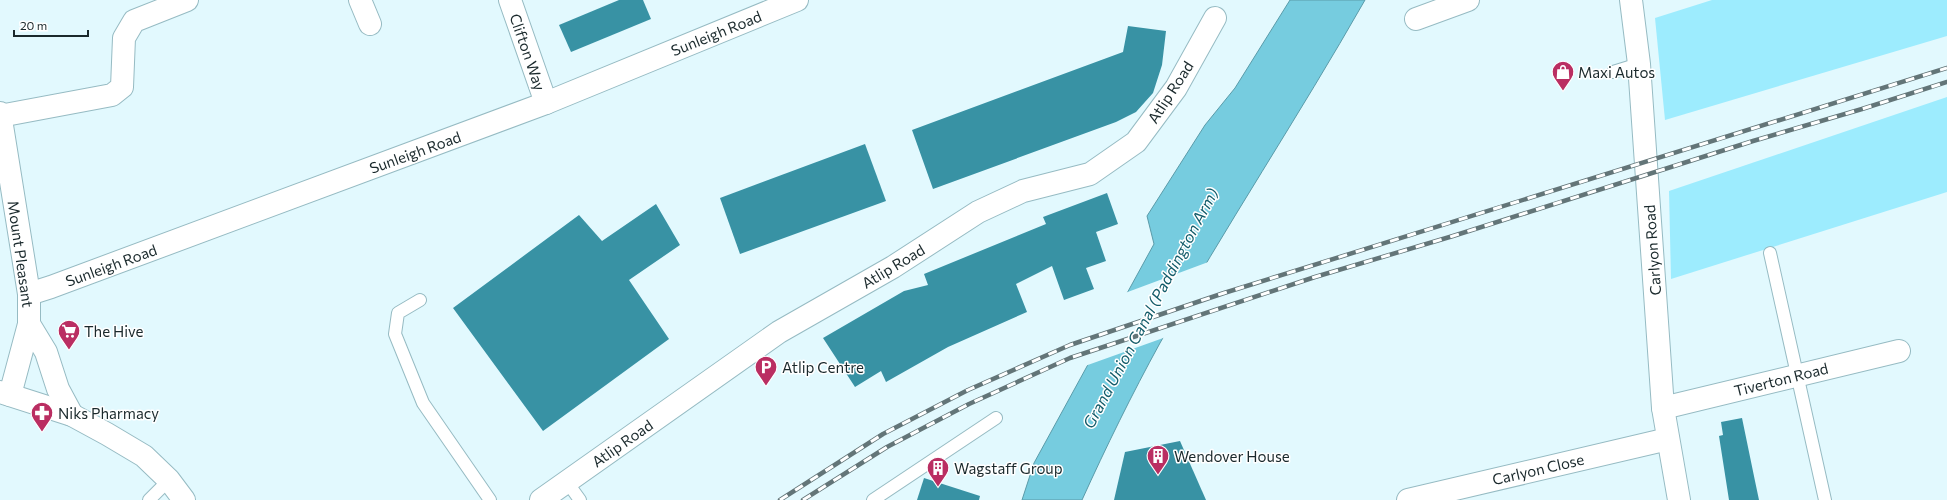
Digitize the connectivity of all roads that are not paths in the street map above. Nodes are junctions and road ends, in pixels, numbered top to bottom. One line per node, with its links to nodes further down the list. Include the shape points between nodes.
1 (186, 0): 14 (street, via 134,20 124,38 122,87 112,95)
2 (360, 0): 9 (street)
3 (510, 0): 12 (street, Clifton Way)
4 (797, 0): 12 (street, Sunleigh Road)
5 (1468, 0): 8 (street)
6 (1631, 0): 10 (street, Carlyon Road)
7 (1215, 18): 28 (street, Atlip Road, via 1176,88 1136,142 1090,174 1023,191 978,212 893,267 779,332)
8 (1416, 19)
9 (370, 24)
10 (1638, 64): 11 (lane); 23 (street, Carlyon Road)
11 (1613, 72)
12 (546, 104): 17 (street, Sunleigh Road)
13 (0, 113): 14 (street, Mount Pleasant)
14 (0, 116): 15 (street, Mount Pleasant)
15 (3, 157): 17 (street, Mount Pleasant)
16 (1770, 253): 21 (lane)
17 (29, 294): 19 (street, Mount Pleasant)
18 (420, 300): 31 (lane, via 398,313 394,334 423,403)
19 (29, 324): 22 (street, Mount Pleasant); 24 (street, Mount Pleasant, via 46,352 58,389)
20 (1899, 351): 21 (street, Tiverton Road)
21 (1797, 375): 23 (street, Tiverton Road); 37 (lane)
22 (5, 393): 24 (street)
23 (1663, 408): 26 (street, Carlyon Road)
24 (72, 415): 27 (street, via 144,456)
25 (996, 418): 34 (lane)
26 (1668, 439): 35 (street, Carlyon Close); 36 (street, Carlyon Road)
27 (169, 480): 29 (lane); 30 (street)
28 (567, 482): 32 (street, Atlip Road); 33 (lane)
29 (149, 500)
30 (184, 500)
31 (490, 500)
32 (541, 500)
33 (580, 500)
34 (874, 500)
35 (1408, 500)
36 (1679, 500)
37 (1826, 500)

